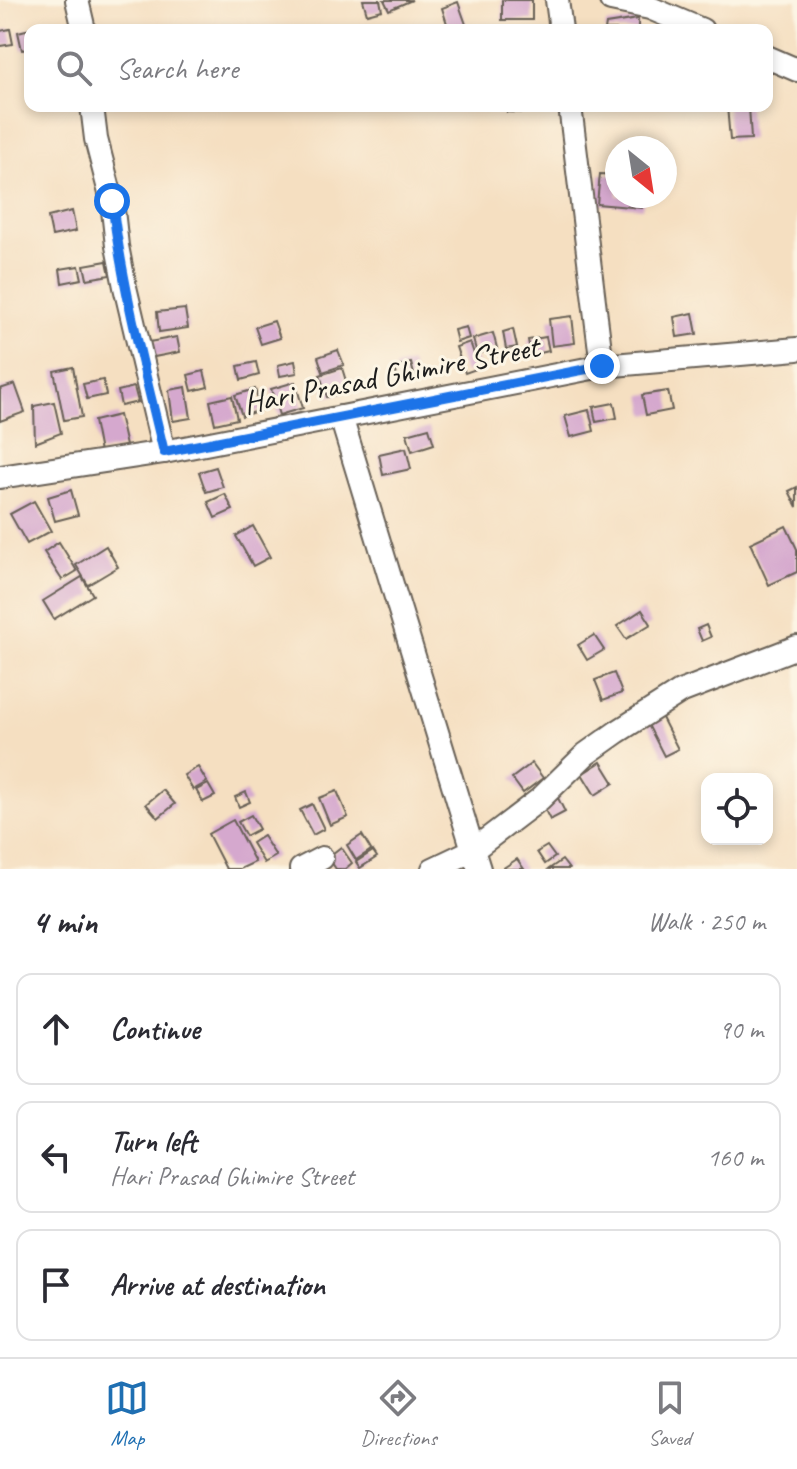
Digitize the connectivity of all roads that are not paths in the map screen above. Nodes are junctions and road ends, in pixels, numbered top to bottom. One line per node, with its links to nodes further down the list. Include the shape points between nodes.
1 (77, 0): 4 (street)
2 (557, 0): 5 (street)
3 (611, 0): 6 (street)
4 (83, 24)
5 (560, 24)
6 (688, 24)
7 (773, 60): 8 (street)
8 (797, 70)
9 (93, 112): 14 (street, via 125,287)
10 (571, 112): 12 (street)
11 (797, 349): 12 (street, Hari Prasad Ghimire Street)
12 (602, 366): 13 (street, Hari Prasad Ghimire Street)
13 (341, 417): 14 (street, Hari Prasad Ghimire Street); 18 (street)
14 (164, 452): 15 (street, Hari Prasad Ghimire Street)
15 (0, 477)
16 (797, 647): 18 (street, via 680,692 617,732 586,754)
17 (322, 858): 19 (street)
18 (476, 860): 20 (street)
19 (301, 869)
20 (433, 869)

